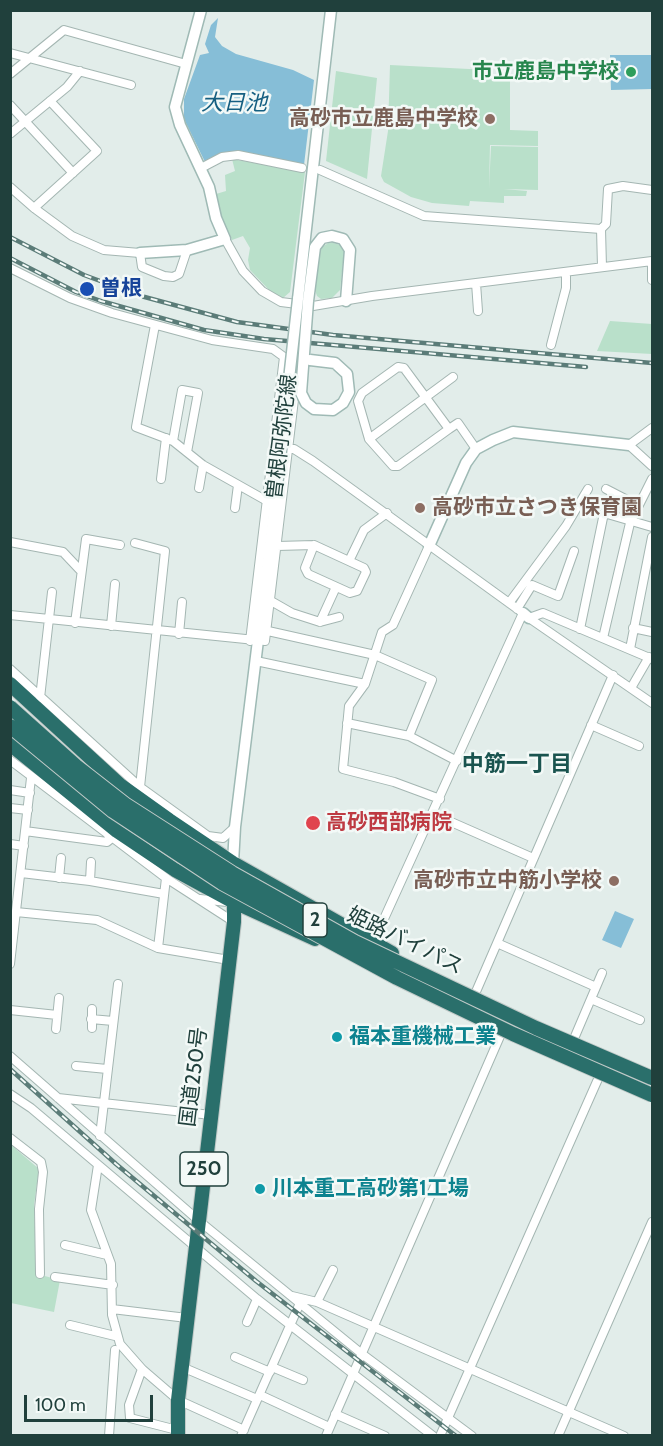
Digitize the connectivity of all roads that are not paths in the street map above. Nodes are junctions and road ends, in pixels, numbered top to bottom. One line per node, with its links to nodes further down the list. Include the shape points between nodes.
1 (201, 10): 5 (main road)
2 (331, 10): 30 (main road, 曽根阿弥陀線)
3 (10, 52): 4 (street)
4 (29, 58): 5 (street, via 64,30); 6 (street); 7 (street)
5 (186, 64): 13 (main road, via 176,117)
6 (80, 71): 8 (street); 9 (street)
7 (10, 74)
8 (131, 85)
9 (50, 101): 11 (street); 16 (street, via 97,151)
10 (10, 105): 11 (street)
11 (25, 122): 12 (street); 16 (street)
12 (10, 134)
13 (201, 168): 14 (street, via 222,157 238,155); 21 (main road)
14 (302, 168)
15 (320, 170): 20 (street, via 424,216)
16 (73, 173): 19 (street)
17 (10, 187): 19 (street)
18 (652, 190): 20 (street, via 623,186 608,189 606,224)
19 (34, 208): 23 (street, via 87,243 104,250)
20 (601, 229): 25 (street)
21 (225, 239): 22 (main road); 31 (street, via 243,271 271,298 313,306)
22 (187, 250): 23 (main road); 23 (street, via 183,267 173,277 142,267)
23 (140, 253)
24 (652, 261): 25 (street); 28 (street)
25 (602, 267): 27 (street)
26 (10, 268): 33 (street, via 70,298)
27 (566, 272): 29 (street); 34 (street, via 566,288)
28 (652, 280)
29 (476, 283): 31 (street); 32 (street)
30 (303, 300): 31 (main road, via 315,248 322,238 332,236 343,239 350,250); 36 (main road, bridge, via 301,393 309,407 333,410 346,398 347,374 335,363 310,360); 92 (main road, 曽根阿弥陀線, bridge)
31 (346, 301)
32 (478, 311)
33 (155, 325): 35 (street, via 212,340 273,349); 41 (street, via 136,427)
34 (551, 345)
35 (284, 357): 36 (main road); 44 (street)
36 (298, 358): 45 (street)
37 (453, 377): 38 (street)
38 (426, 398): 39 (street); 42 (street); 42 (street, via 404,368 399,367 362,393 358,401)
39 (449, 429): 42 (street, via 398,466 393,466); 46 (street, via 458,423)
40 (652, 429): 43 (street)
41 (169, 439): 47 (street); 47 (street, via 182,390 198,393); 50 (street)
42 (369, 439)
43 (629, 445): 46 (main road, via 513,432); 49 (street)
44 (273, 447): 45 (street); 56 (street)
45 (287, 448): 59 (street, via 313,461); 67 (street)
46 (476, 449): 68 (main road)
47 (187, 452): 48 (street)
48 (203, 465): 52 (street); 53 (street)
49 (652, 466)
50 (161, 479)
51 (652, 479): 57 (street)
52 (238, 485): 56 (street); 58 (street)
53 (199, 488)
54 (588, 489): 77 (street)
55 (606, 489): 57 (street)
56 (267, 501): 92 (street)
57 (637, 505): 60 (street)
58 (235, 508)
59 (387, 513): 68 (street); 70 (street, via 364,530)
60 (630, 523): 61 (street); 86 (street, via 604,513); 91 (street)
61 (652, 527)
62 (652, 537): 85 (street)
63 (10, 542): 71 (street, via 63,552)
64 (134, 544): 88 (street, via 165,551)
65 (120, 545): 71 (street, via 86,539)
66 (314, 545): 67 (street); 70 (street); 73 (street, via 305,568 308,574)
67 (277, 546): 75 (street)
68 (429, 546): 77 (street); 94 (street, via 393,625 382,632)
69 (574, 551): 78 (street, via 558,596 532,585)
70 (349, 561): 73 (street, via 366,572 357,591 350,593)
71 (80, 570): 83 (street)
72 (115, 584): 84 (street)
73 (336, 587): 82 (street)
74 (52, 592): 81 (street)
75 (272, 601): 82 (street); 87 (street)
76 (182, 602): 90 (street)
77 (509, 603): 78 (street)
78 (523, 613): 86 (street, via 543,614); 98 (street); 114 (street)
79 (10, 615): 81 (street)
80 (339, 617): 82 (street)
81 (48, 620): 83 (street); 102 (street)
82 (320, 622)
83 (75, 623): 84 (street)
84 (111, 626): 88 (street)
85 (633, 628): 89 (street); 93 (street)
86 (580, 629): 91 (street)
87 (268, 631): 92 (street, via 265,641); 94 (street)
88 (157, 632): 90 (street); 116 (street)
89 (652, 632)
90 (179, 634): 92 (street)
91 (603, 638): 93 (street)
92 (254, 642): 96 (main road, 曽根阿弥陀線)
93 (630, 649): 95 (street)
94 (375, 654): 100 (street); 109 (street, via 432,680)
95 (651, 658): 101 (street)
96 (256, 661): 100 (street); 125 (main road, 曽根阿弥陀線)
97 (10, 669): 102 (street)
98 (613, 675): 101 (street); 106 (street)
99 (10, 684): 124 (highway, via 120,785)
100 (365, 684): 105 (street, via 349,706)
101 (631, 688): 103 (street)
102 (40, 698): 116 (street)
103 (652, 703)
104 (10, 706): 170 (highway, 姫路バイパス / 2, bridge, via 118,798 162,831 232,873 355,942)
105 (347, 723): 109 (street); 119 (street, via 343,769)
106 (591, 725): 110 (street); 132 (street)
107 (10, 726): 172 (highway, 姫路バイパス / 2, bridge, via 113,811 222,883 397,978)
108 (622, 727): 110 (street)
109 (409, 736): 114 (street)
110 (619, 737): 112 (street)
111 (10, 744): 141 (highway, via 117,831 175,870)
112 (639, 746)
113 (10, 760): 115 (street)
114 (457, 761): 119 (street)
115 (31, 778): 118 (street); 127 (street)
116 (140, 787): 124 (street)
117 (10, 790): 118 (street)
118 (30, 793): 121 (street)
119 (440, 799): 123 (street)
120 (10, 808): 121 (street)
121 (28, 810): 126 (street)
122 (68, 811): 127 (street)
123 (433, 814): 132 (street); 144 (street)
124 (171, 815): 128 (highway); 128 (street)
125 (235, 827): 128 (street, via 225,837); 134 (main road, 曽根阿弥陀線)
126 (25, 831): 127 (street, via 107,842); 130 (street)
127 (112, 838): 137 (street)
128 (206, 839): 134 (highway)
129 (10, 844): 130 (street)
130 (24, 846): 135 (street)
131 (61, 858): 136 (street)
132 (534, 858): 145 (street)
133 (91, 862): 138 (street)
134 (233, 863): 141 (highway, 国道250号 / 250); 144 (highway)
135 (21, 873): 136 (street); 142 (street)
136 (59, 878): 138 (street)
137 (166, 878): 139 (street); 140 (street)
138 (90, 881): 139 (street)
139 (164, 894): 147 (street)
140 (199, 899): 141 (street); 143 (street)
141 (234, 902): 143 (highway, 国道250号 / 250); 162 (highway, via 399,974)
142 (14, 917): 146 (street); 147 (street, via 97,921)
143 (234, 922): 148 (highway, 国道250号 / 250)
144 (373, 943): 153 (highway)
145 (497, 943): 152 (street); 153 (street)
146 (12, 944): 149 (street)
147 (158, 948): 148 (street)
148 (229, 960): 175 (highway, 国道250号 / 250)
149 (10, 964)
150 (602, 973): 152 (street)
151 (118, 984): 161 (street)
152 (596, 987): 155 (street)
153 (475, 994): 165 (highway)
154 (58, 998): 158 (street)
155 (591, 999): 160 (street); 165 (street)
156 (92, 1009): 159 (street)
157 (10, 1010): 158 (street)
158 (57, 1015): 164 (street)
159 (92, 1018): 161 (street); 163 (street)
160 (640, 1020)
161 (113, 1021): 168 (street)
162 (505, 1026): 169 (highway); 197 (street)
163 (92, 1028)
164 (56, 1029)
165 (573, 1041): 170 (highway)
166 (10, 1056): 173 (street)
167 (76, 1066): 168 (street)
168 (107, 1069): 174 (street)
169 (602, 1070): 172 (highway); 205 (street)
170 (652, 1078)
171 (10, 1094): 178 (street)
172 (652, 1094)
173 (58, 1098): 174 (street); 176 (street)
174 (103, 1102): 175 (street); 176 (street)
175 (211, 1115): 179 (highway, 国道250号 / 250)
176 (100, 1136): 179 (street)
177 (10, 1138): 185 (street, via 42,1162)
178 (98, 1165): 182 (street); 183 (street, via 90,1210)
179 (198, 1220): 182 (highway, 国道250号 / 250); 188 (street)
180 (652, 1222): 210 (street)
181 (64, 1245): 183 (street)
182 (194, 1248): 189 (street); 193 (highway, 国道250号 / 250)
183 (107, 1255): 187 (street)
184 (333, 1270): 190 (street)
185 (40, 1274)
186 (55, 1277): 187 (street)
187 (113, 1285): 192 (street)
188 (291, 1296): 190 (street); 191 (street)
189 (256, 1299): 194 (street); 196 (street)
190 (317, 1302): 197 (street)
191 (300, 1303): 196 (street); 200 (street)
192 (112, 1309): 193 (street); 198 (street)
193 (187, 1318): 202 (highway, 国道250号 / 250)
194 (247, 1322)
195 (70, 1325): 198 (street)
196 (290, 1326): 204 (street); 206 (street)
197 (374, 1326): 200 (street); 205 (street)
198 (116, 1336): 203 (street)
199 (115, 1350): 216 (street)
200 (362, 1354): 206 (street); 212 (street)
201 (236, 1357): 204 (street)
202 (182, 1367): 208 (street); 209 (highway, 国道250号 / 250)
203 (142, 1369): 209 (street); 214 (street, via 129,1406 130,1418)
204 (271, 1369): 207 (street); 208 (street)
205 (471, 1369): 210 (street); 212 (street)
206 (352, 1374): 211 (street); 219 (street)
207 (303, 1380)
208 (258, 1397): 213 (street); 215 (street)
209 (178, 1400): 214 (highway, 国道250号 / 250); 215 (street)
210 (569, 1412): 222 (street); 223 (street)
211 (335, 1414): 213 (street); 218 (street)
212 (447, 1418): 220 (street); 221 (street)
213 (329, 1427): 217 (street)
214 (178, 1433)
215 (242, 1433)
216 (109, 1436)
217 (326, 1436)
218 (385, 1436)
219 (433, 1436)
220 (440, 1436)
221 (472, 1436)
222 (558, 1436)
223 (624, 1436)

